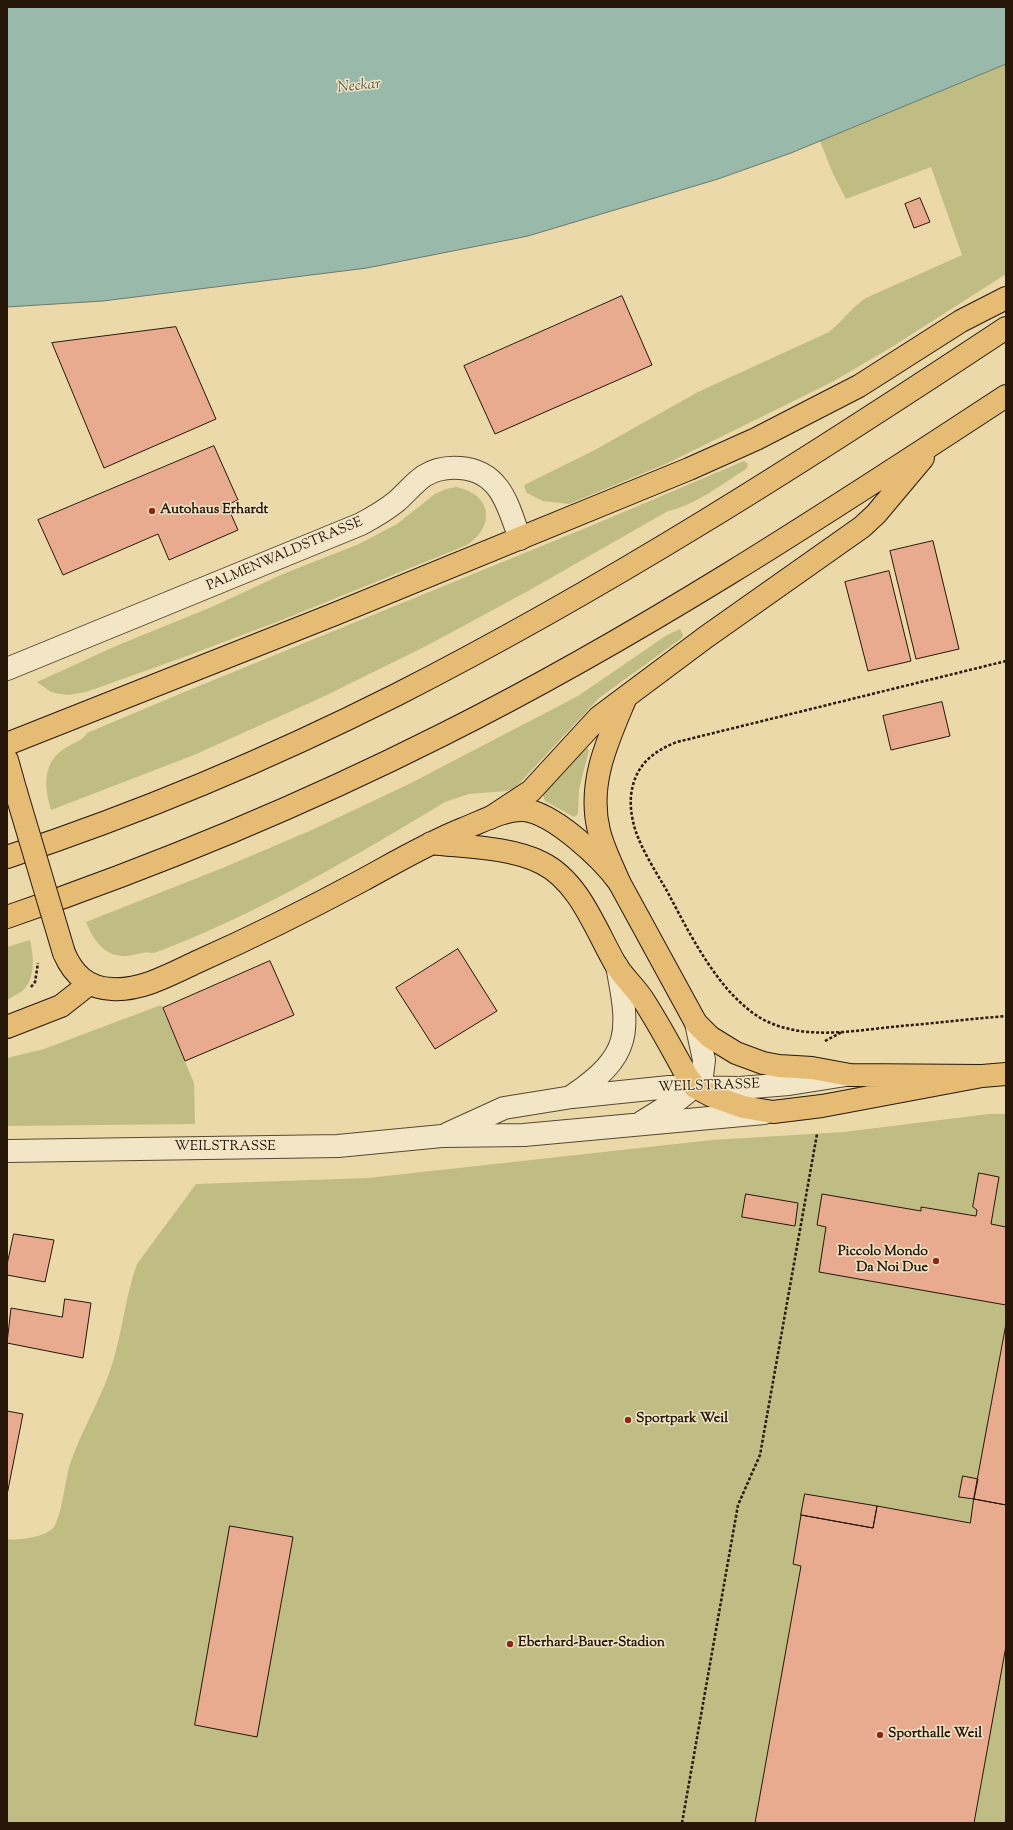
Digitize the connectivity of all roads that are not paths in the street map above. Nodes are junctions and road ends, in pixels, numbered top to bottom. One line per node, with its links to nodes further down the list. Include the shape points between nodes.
1 (1006, 298): 5 (main road, via 961,321 859,386 756,439)
2 (1006, 328): 12 (main road, via 755,490 614,576 494,643 395,695 292,744 90,829)
3 (1006, 396): 4 (main road)
4 (935, 442): 7 (main road, via 876,514 862,527); 14 (main road, via 674,605 523,693 448,732 347,780 164,860)
5 (520, 539): 6 (street, PALMENWALDSTRASSE, via 496,484 488,477 468,468 447,467 436,470 416,482 387,509 361,524); 8 (main road)
6 (7, 669)
7 (627, 695): 10 (main road, via 589,726 531,791); 13 (main road, via 600,764 595,797 598,830)
8 (7, 744)
9 (7, 760): 16 (main road, bridge, via 64,953 74,971)
10 (490, 818): 11 (main road); 13 (main road, via 516,810 525,810 546,818 572,835 599,858)
11 (430, 843): 15 (main road, via 520,855 553,870 582,904); 16 (main road, via 276,926 169,975 122,989)
12 (7, 857)
13 (619, 882): 17 (main road)
14 (7, 916)
15 (617, 966): 22 (main road, via 644,1001); 23 (street, via 625,1017 619,1050 599,1077)
16 (89, 984): 18 (main road, via 61,1006)
17 (696, 1023): 19 (main road, via 718,1043 750,1059 779,1066); 22 (street, via 704,1069)
18 (7, 1027)
19 (850, 1074): 21 (main road, WEILSTRASSE); 22 (street, WEILSTRASSE, via 789,1084 740,1088)
20 (1006, 1074): 21 (main road, WEILSTRASSE)
21 (982, 1076): 24 (main road, WEILSTRASSE, via 822,1106)
22 (695, 1087): 23 (street, WEILSTRASSE, via 669,1087); 24 (main road, via 731,1104); 25 (street, via 653,1116)
23 (572, 1097): 26 (street, WEILSTRASSE, via 504,1108)
24 (773, 1112): 25 (street, WEILSTRASSE)
25 (634, 1125): 26 (street, WEILSTRASSE, via 509,1136)
26 (442, 1136): 27 (street, WEILSTRASSE, via 292,1148)
27 (7, 1151)

